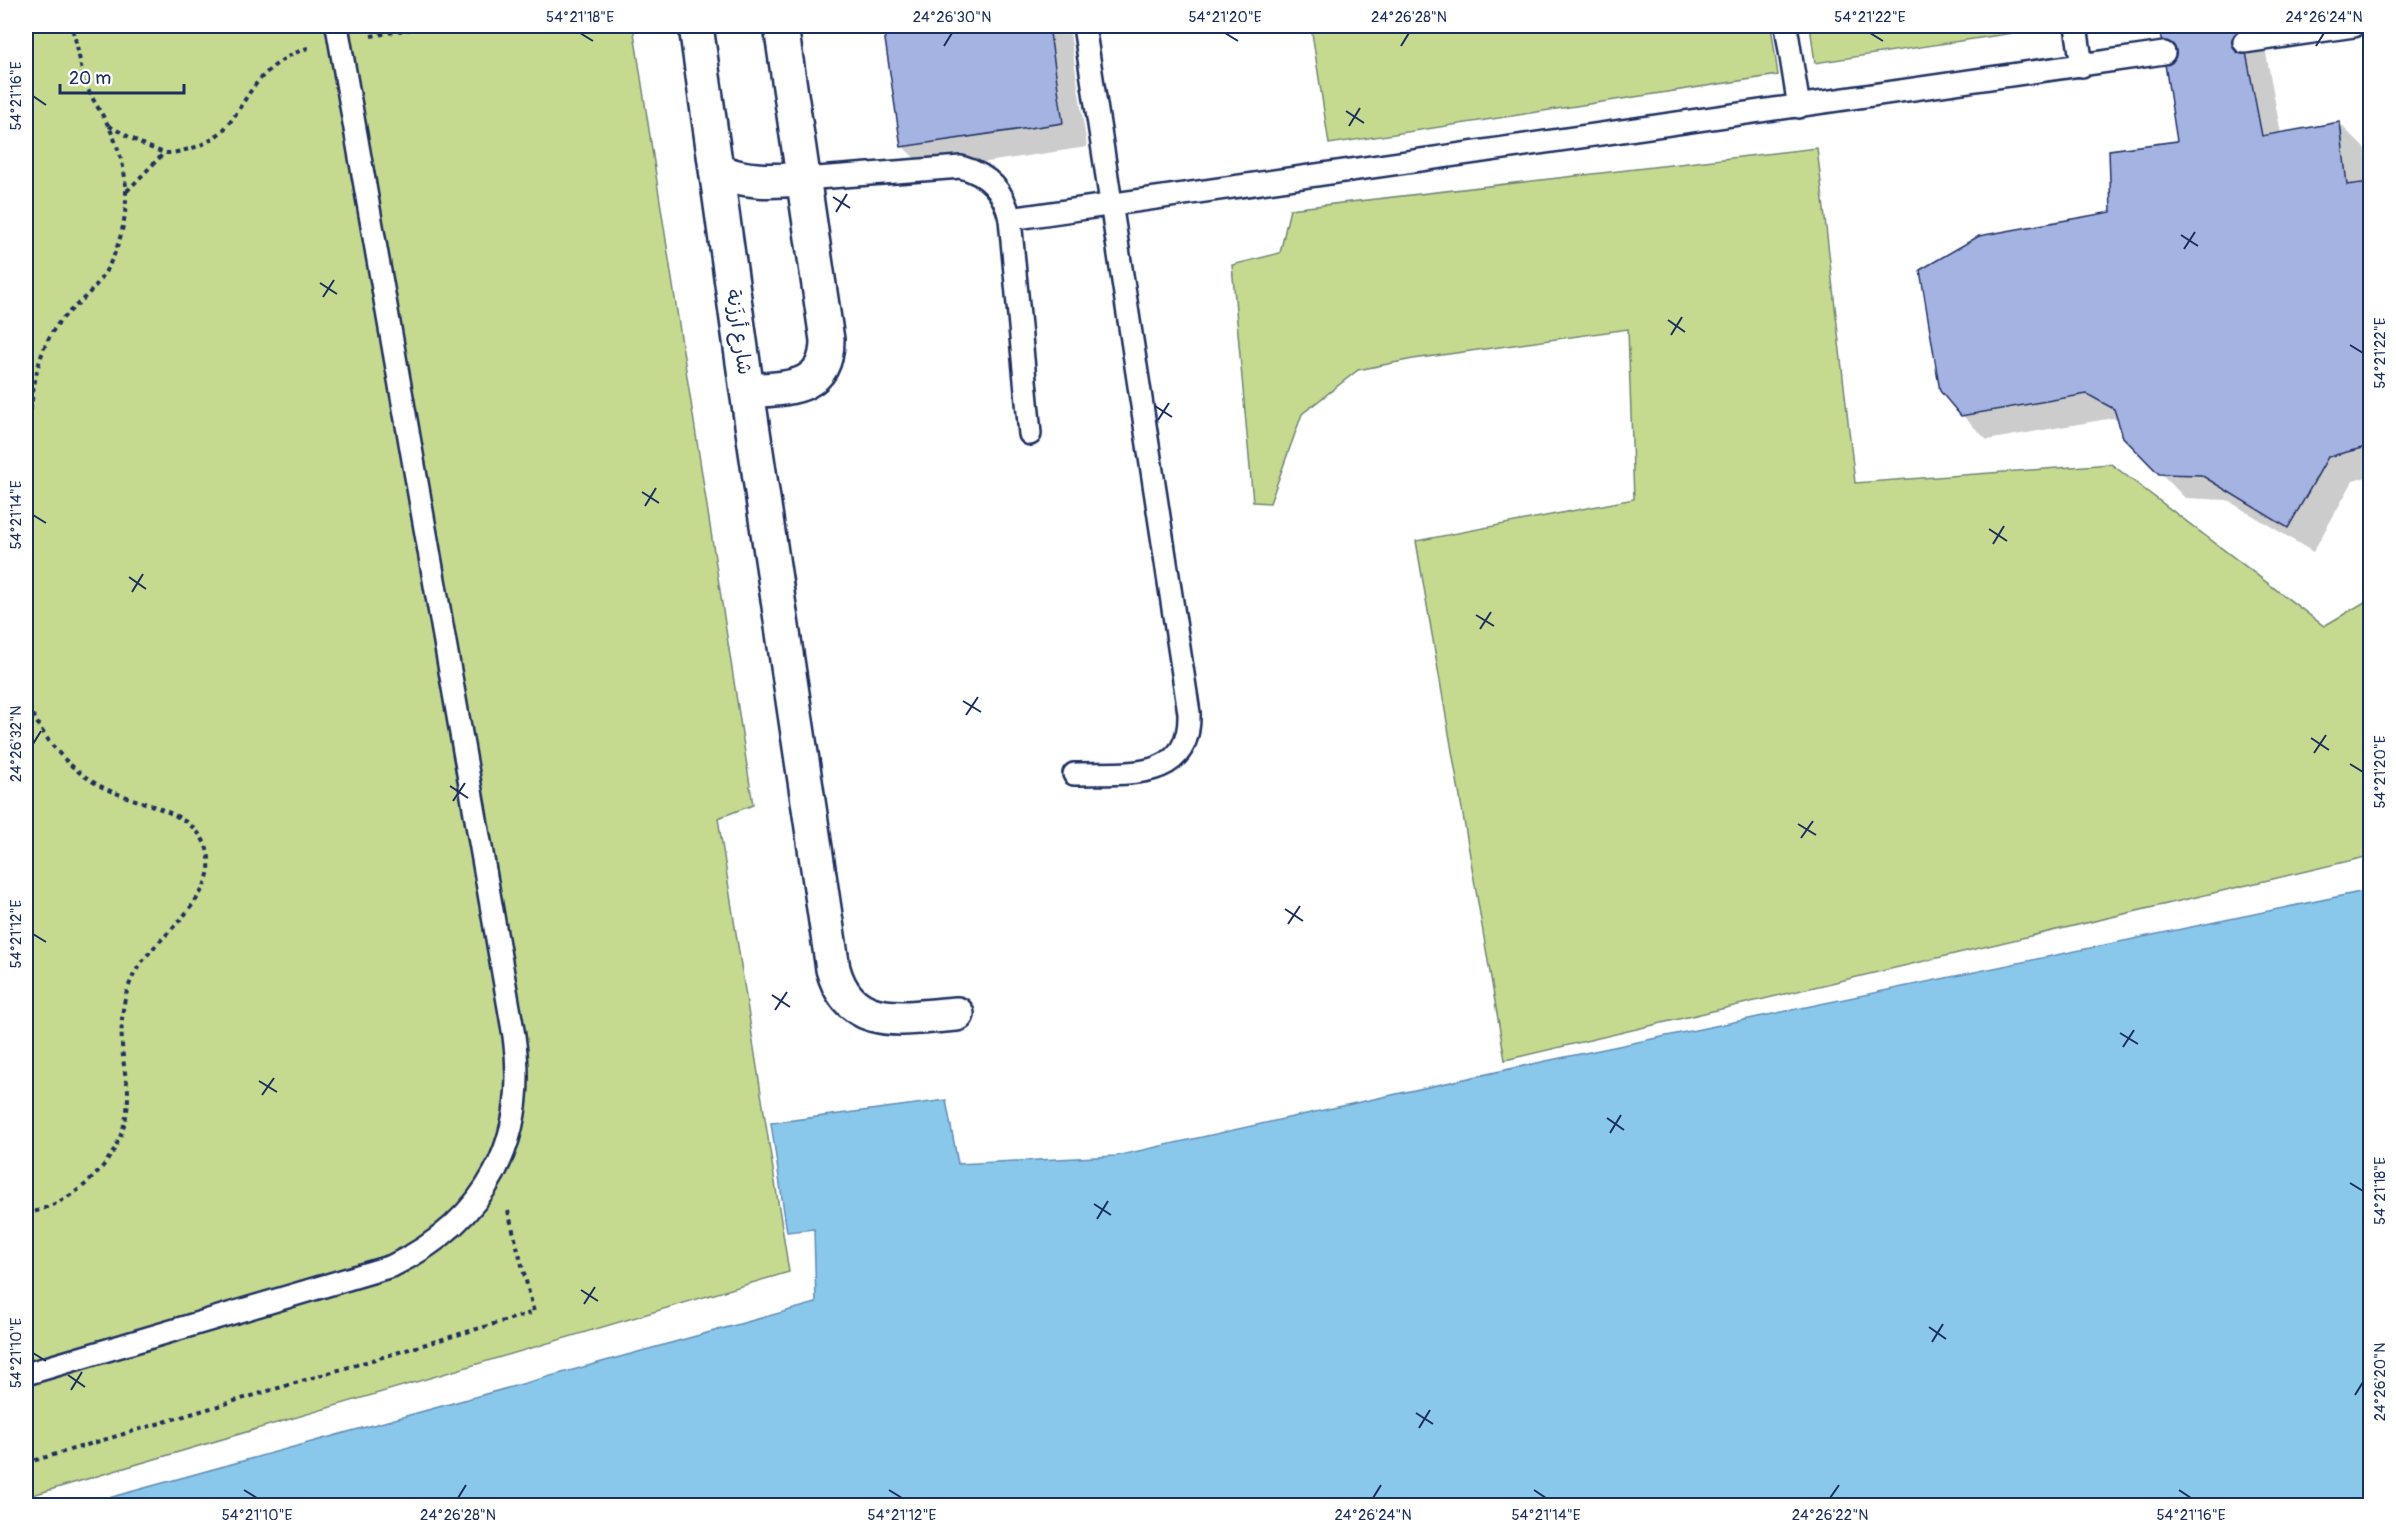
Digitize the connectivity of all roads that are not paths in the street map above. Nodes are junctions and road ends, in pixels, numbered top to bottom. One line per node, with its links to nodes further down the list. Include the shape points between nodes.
1 (696, 26): 12 (street, شارع أرزَنة)
2 (780, 26): 13 (street, شارع أرزَنة)
3 (1084, 26): 14 (lane)
4 (1786, 26): 11 (lane)
5 (2076, 26): 10 (lane)
6 (2351, 26): 8 (lane)
7 (338, 33): 20 (lane, via 518,1063 514,1117 497,1168 482,1193 464,1216 419,1253 392,1266)
8 (2244, 42)
9 (2164, 53): 10 (lane)
10 (2082, 66): 11 (lane)
11 (1798, 107): 14 (lane)
12 (718, 171): 13 (street, via 750,181); 16 (street, شارع أرزَنة)
13 (804, 179): 15 (lane, via 961,167 994,184); 16 (street, شارع أرزَنة, via 827,354 813,378 801,385)
14 (1111, 204): 15 (lane); 18 (lane, via 1190,728 1186,743 1165,766 1149,771)
15 (1010, 219): 17 (lane)
16 (747, 391): 19 (street, via 837,984 845,998 871,1015 886,1018)
17 (1030, 434)
18 (1074, 774)
19 (957, 1014)
20 (26, 1374)

